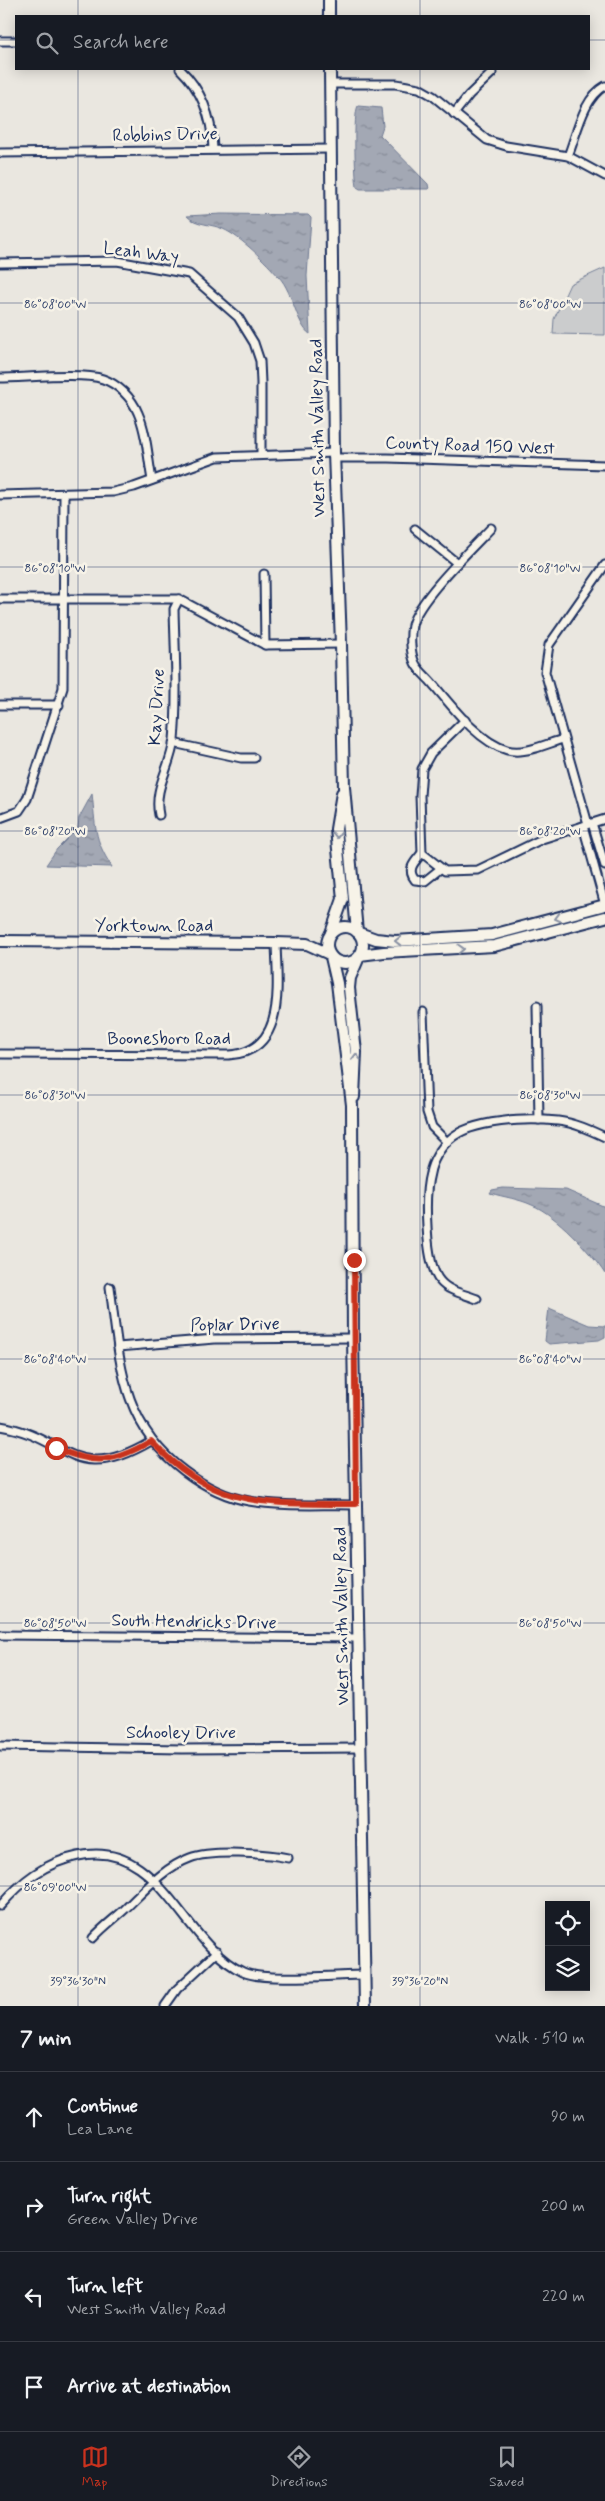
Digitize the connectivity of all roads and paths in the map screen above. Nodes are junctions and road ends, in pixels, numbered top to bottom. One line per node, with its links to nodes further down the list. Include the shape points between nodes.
1 (328, 0): 2 (main road)
2 (329, 15)
3 (0, 41): 4 (street)
4 (15, 41)
5 (181, 70): 11 (street, via 192,80 208,112)
6 (330, 70): 8 (main road, West Smith Valley Road)
7 (492, 73): 10 (street)
8 (330, 84): 10 (street, via 414,87 433,96); 12 (main road, West Smith Valley Road)
9 (605, 86): 14 (street, via 588,103)
10 (454, 114): 14 (street, via 479,136 494,143)
11 (213, 149): 12 (street, Robbins Drive); 13 (street, Robbins Drive)
12 (330, 149): 19 (main road, West Smith Valley Road)
13 (0, 153)
14 (568, 156): 15 (street)
15 (605, 176)
16 (0, 263): 18 (street, Leah Way, via 117,261 189,274 238,317 254,343 260,361)
17 (0, 378): 21 (street, via 82,377 102,379 114,385 129,397 139,414)
18 (261, 455): 19 (street, County Road 150 West); 21 (street, County Road 150 West, via 217,457)
19 (334, 456): 20 (street, County Road 150 West); 32 (main road, West Smith Valley Road)
20 (605, 466)
21 (152, 480): 23 (street, County Road 150 West, via 113,492)
22 (0, 494): 23 (street, County Road 150 West)
23 (64, 494): 29 (street)
24 (491, 528): 26 (street)
25 (415, 529): 26 (street)
26 (457, 563): 36 (street, via 417,613 412,626 411,645 415,663)
27 (605, 564): 37 (street, via 549,645 545,672)
28 (264, 574): 33 (street)
29 (64, 598): 30 (street); 31 (street); 35 (street, via 65,663)
30 (0, 599)
31 (179, 599): 33 (street); 38 (street, Kay Drive, via 174,609 176,708)
32 (341, 644): 33 (street); 40 (main road, West Smith Valley Road)
33 (265, 645)
34 (0, 705): 35 (street)
35 (59, 705): 42 (street, via 27,799 19,811)
36 (464, 720): 37 (street, via 494,745 509,751 527,750); 45 (street, via 431,753 422,769)
37 (562, 739): 44 (street)
38 (173, 743): 39 (street); 41 (street, Kay Drive, via 156,801)
39 (254, 758)
40 (344, 787): 50 (main road, West Smith Valley Road); 51 (main road, West Smith Valley Road, one-way to 51, via 336,830 343,899)
41 (159, 815)
42 (0, 818)
43 (605, 819): 44 (street)
44 (588, 824): 46 (street); 47 (street, via 542,839 478,870); 48 (street)
45 (422, 853): 47 (street); 47 (street, via 411,869 415,880 425,881)
46 (605, 866)
47 (442, 870)
48 (605, 905): 50 (main road, one-way to 50, via 492,935 395,941 376,939)
49 (605, 918): 56 (main road, one-way to 49, via 494,946)
50 (358, 932): 51 (main road, via 344,927); 56 (main road, via 363,944)
51 (330, 934): 54 (main road, Yorktown Road); 55 (main road, via 327,946)
52 (0, 941): 53 (main road, Yorktown Road)
53 (276, 943): 54 (main road, Yorktown Road); 59 (street, Boonesboro Road, via 277,1004 274,1021 262,1041 252,1050 229,1055)
54 (307, 944): 55 (main road, Yorktown Road)
55 (330, 955): 56 (main road, via 344,963); 60 (main road, West Smith Valley Road, via 337,983)
56 (359, 956): 60 (main road, West Smith Valley Road, one-way to 56, via 356,1052 349,988)
57 (537, 1006): 61 (street)
58 (423, 1012): 63 (street, via 427,1112 432,1126)
59 (0, 1054)
60 (352, 1106): 66 (main road, West Smith Valley Road)
61 (539, 1120): 62 (street, via 560,1121); 63 (street, via 468,1128)
62 (605, 1137)
63 (447, 1142): 65 (street, via 435,1159 428,1180 430,1262 444,1285)
64 (110, 1287): 67 (street)
65 (477, 1299)
66 (353, 1338): 67 (street, Poplar Drive, via 215,1339); 70 (main road, West Smith Valley Road)
67 (118, 1346): 69 (street, via 132,1408)
68 (0, 1426): 69 (street, via 23,1432 78,1458 92,1460 119,1457)
69 (151, 1441): 70 (street, via 170,1460 202,1483 234,1498 261,1502)
70 (356, 1504): 72 (main road, West Smith Valley Road)
71 (0, 1635): 72 (street, South Hendricks Drive)
72 (358, 1638): 74 (main road, West Smith Valley Road)
73 (0, 1746): 74 (street, Schooley Drive)
74 (361, 1748): 80 (main road, West Smith Valley Road)
75 (288, 1858): 76 (street, via 269,1854 200,1856 177,1864)
76 (153, 1882): 77 (street, via 126,1859 110,1854 82,1855 36,1872); 78 (street); 79 (street)
77 (0, 1905)
78 (93, 1938)
79 (217, 1952): 80 (street, via 238,1970 258,1976); 81 (street, via 177,1989)
80 (364, 1975): 82 (main road, West Smith Valley Road)
81 (165, 2006)
82 (365, 2006)

